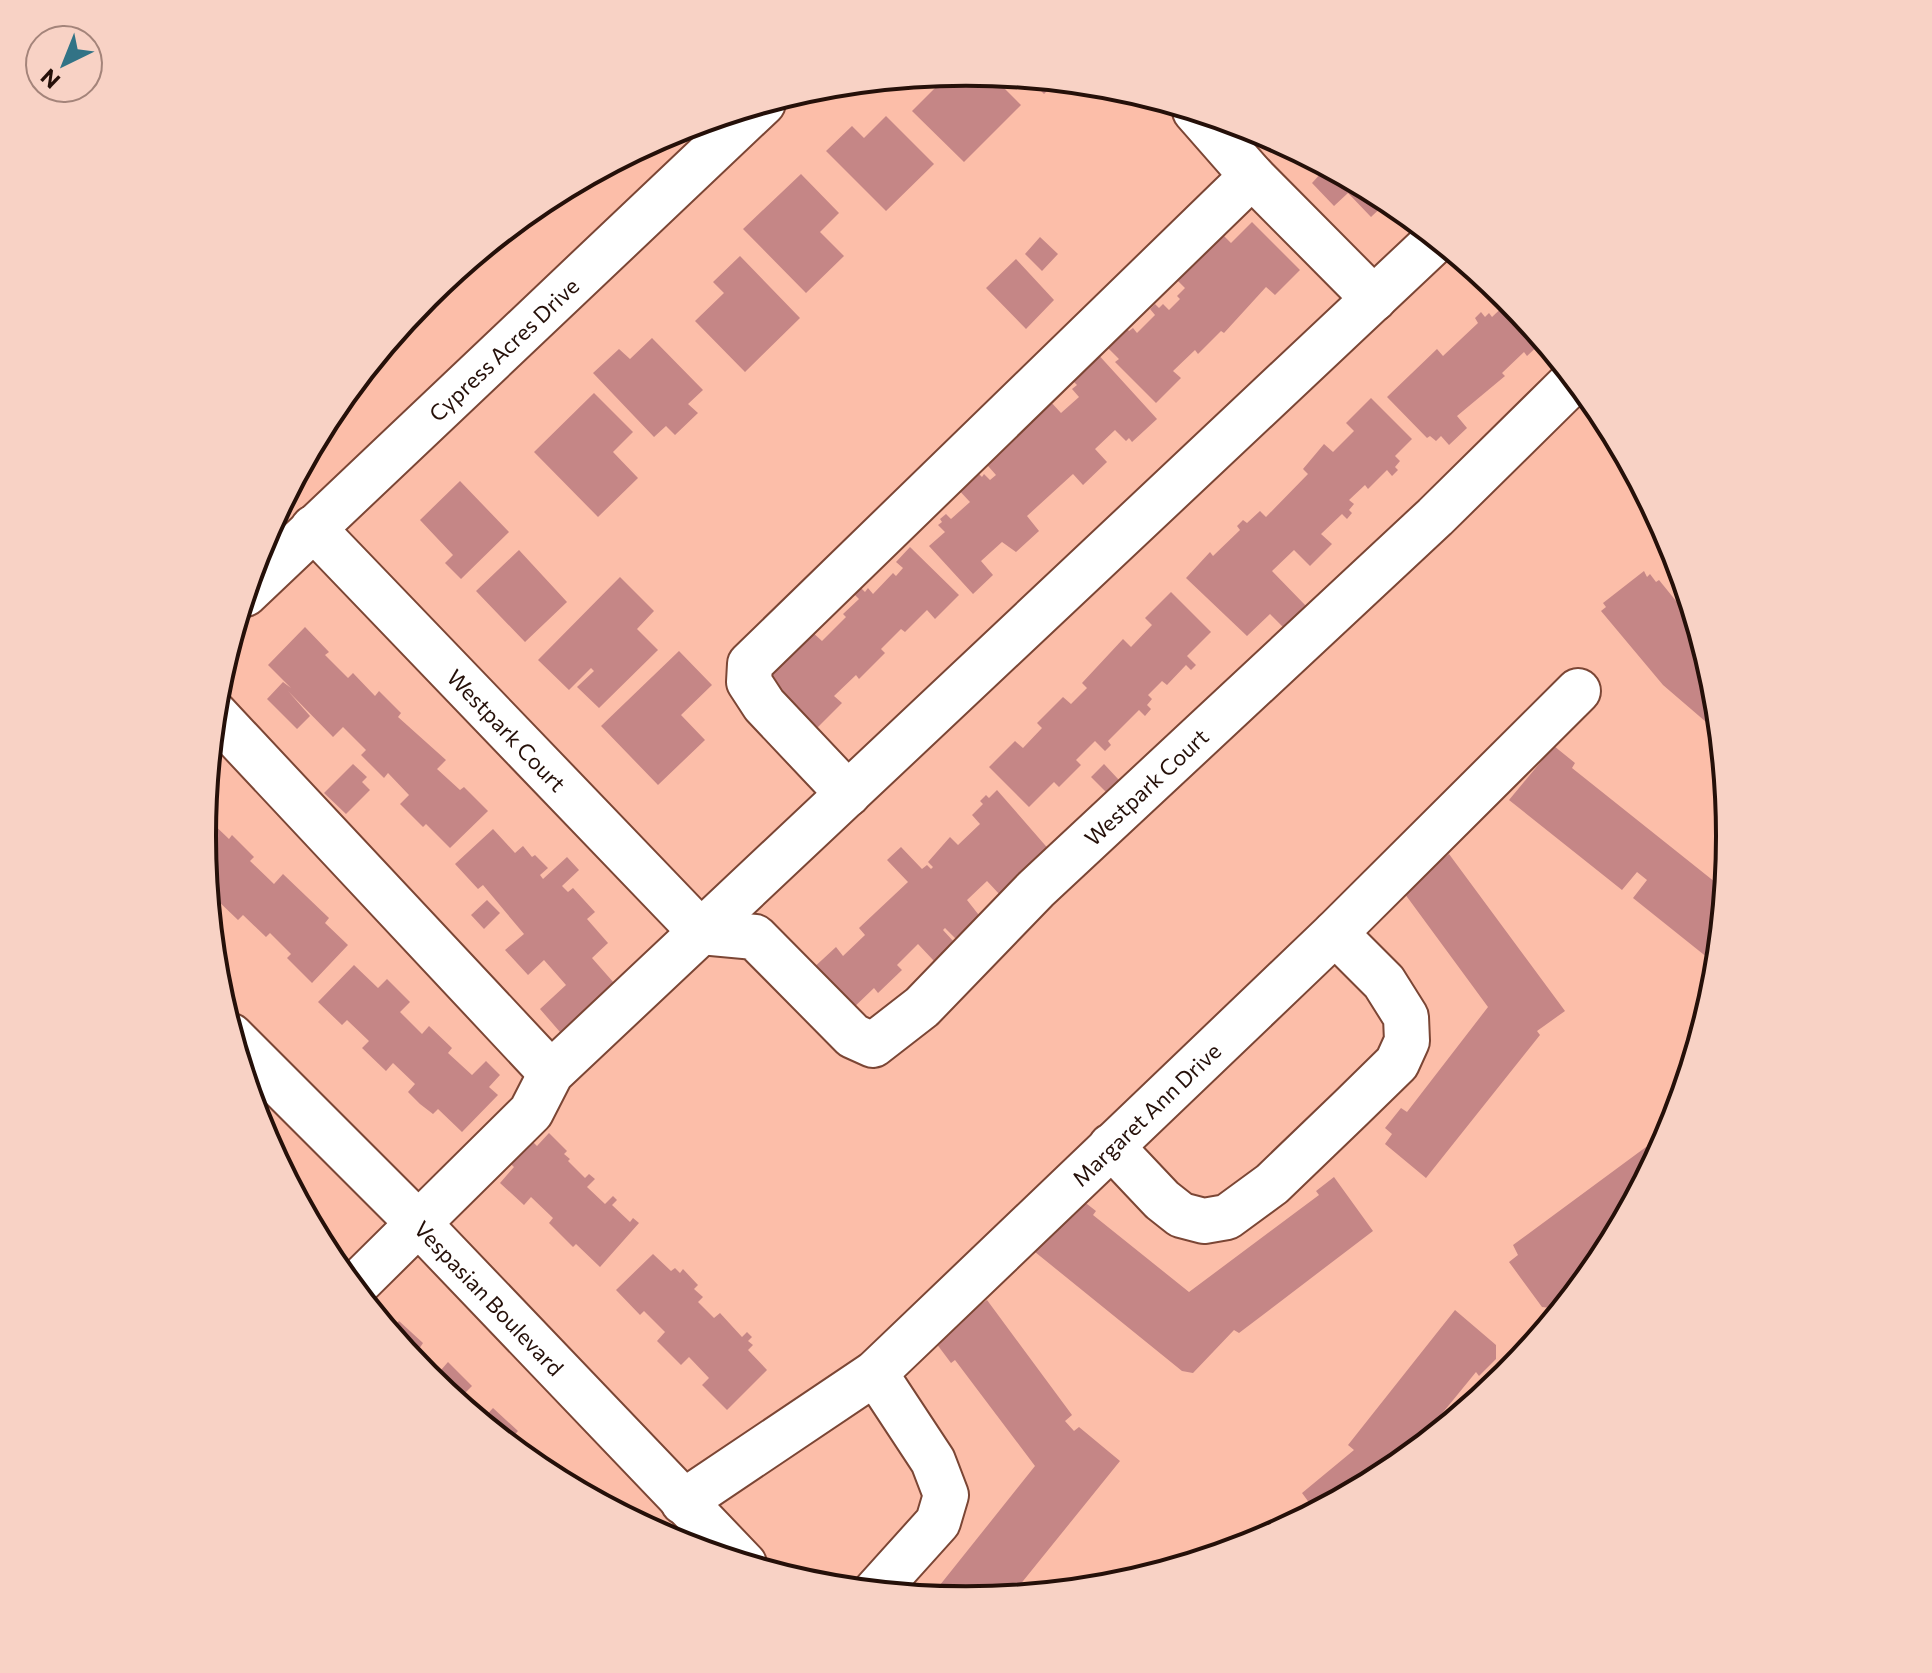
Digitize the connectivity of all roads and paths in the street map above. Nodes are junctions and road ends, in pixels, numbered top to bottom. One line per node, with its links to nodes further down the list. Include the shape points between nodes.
1 (745, 120): 7 (street, Cypress Acres Drive)
2 (1209, 127): 3 (street)
3 (1252, 176): 5 (street); 11 (street, via 750,664 749,682 764,705)
4 (1429, 246): 5 (street)
5 (1374, 299): 11 (street)
6 (1566, 387): 12 (street, Westpark Court, via 1036,889 922,1007 873,1045 853,1036 755,937)
7 (313, 528): 8 (street, Cypress Acres Drive); 12 (street, Westpark Court)
8 (262, 578)
9 (1578, 691): 13 (street, Margaret Ann Drive)
10 (224, 724): 15 (street)
11 (848, 794): 12 (street)
12 (701, 932): 15 (street)
13 (1335, 933): 16 (street, Margaret Ann Drive); 16 (street, via 1384,982 1406,1017 1407,1041 1397,1063 1272,1184 1227,1217 1204,1221 1181,1215 1162,1200)
14 (247, 1052): 17 (street, Vespasian Boulevard)
15 (551, 1073): 17 (street, via 531,1112)
16 (1111, 1146): 19 (street, Margaret Ann Drive)
17 (419, 1224): 18 (street); 20 (street, Vespasian Boulevard)
18 (361, 1280)
19 (875, 1373): 20 (street, Margaret Ann Drive); 22 (street, via 933,1461 946,1495 938,1522)
20 (683, 1502): 21 (street, Vespasian Boulevard)
21 (728, 1548)
22 (884, 1582)

